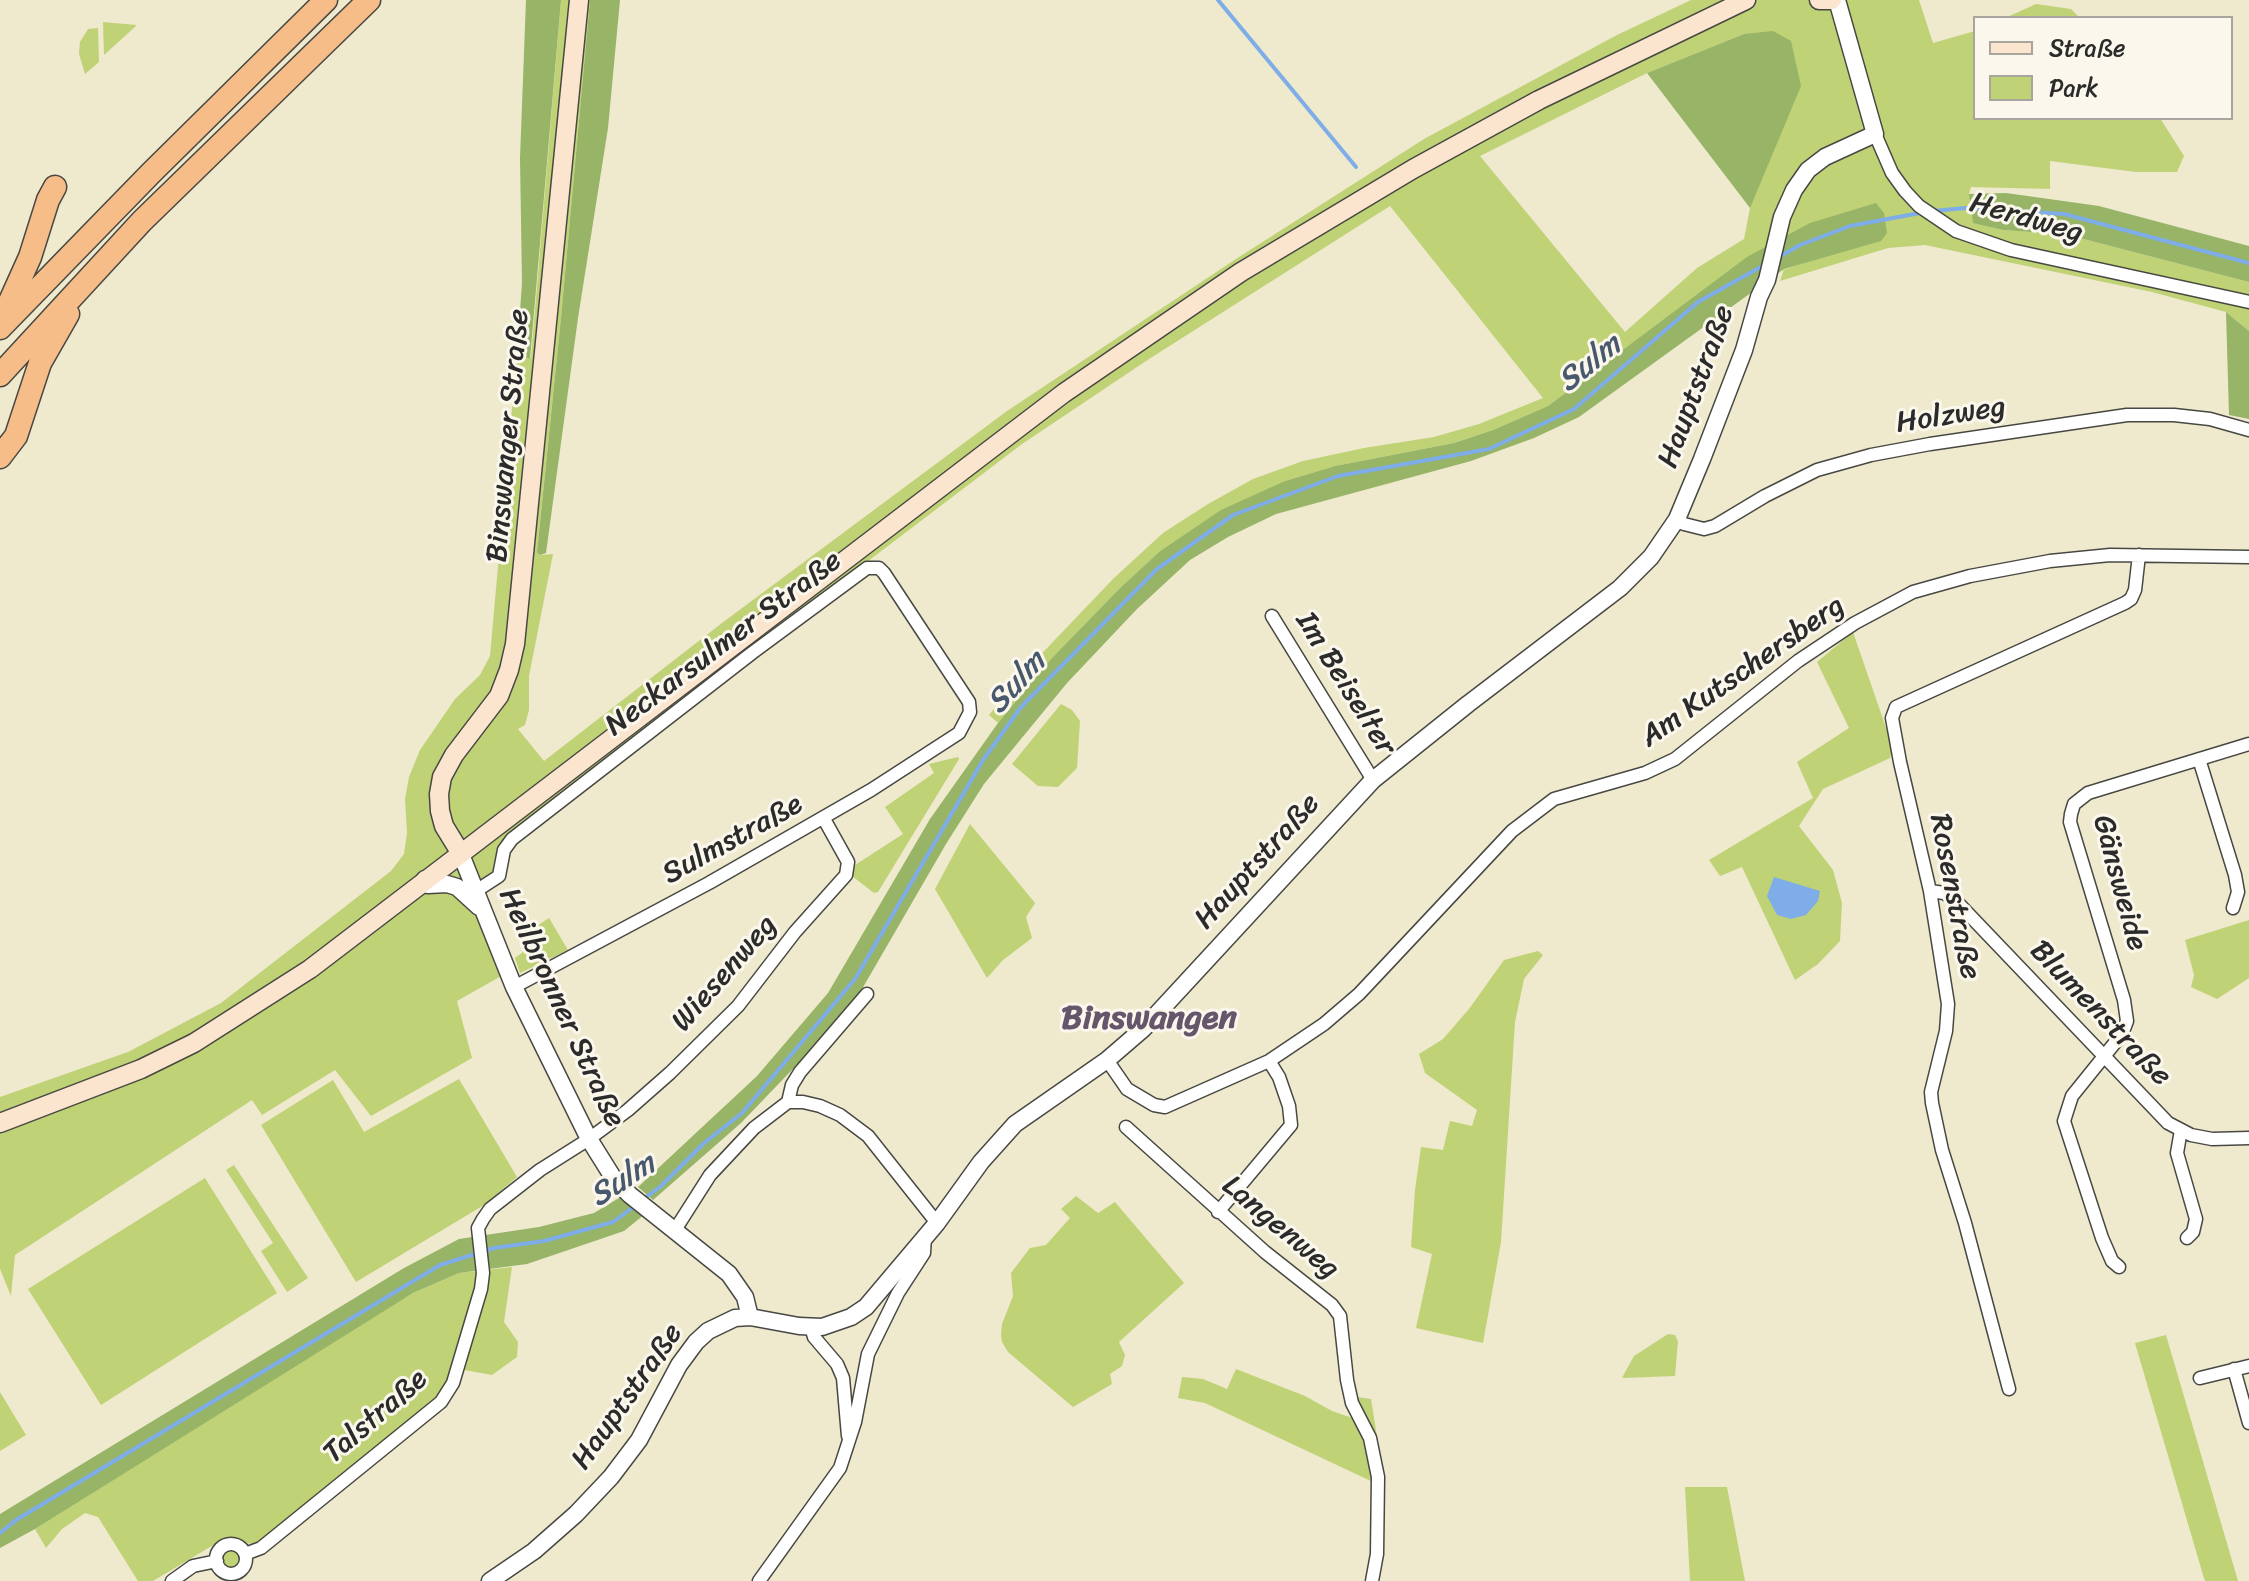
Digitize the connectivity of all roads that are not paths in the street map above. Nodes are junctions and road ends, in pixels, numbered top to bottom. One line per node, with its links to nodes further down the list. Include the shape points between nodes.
1 (326, 0): 11 (highway)
2 (369, 0): 9 (highway)
3 (579, 0): 24 (main road, Binswanger Straße, via 515,644 499,696 454,755 439,794 444,826)
4 (1746, 0): 24 (main road, via 1539,100 1241,272 1051,402)
5 (1819, 0): 6 (main road)
6 (1835, 0): 7 (street, Herdweg)
7 (1875, 134): 10 (street, Herdweg, via 1905,191 1941,223 1975,239); 15 (street, Hauptstraße, via 1825,157 1794,190 1724,404)
8 (55, 187): 11 (highway)
9 (86, 281): 12 (highway); 14 (highway, via 40,363 16,436)
10 (2249, 302)
11 (0, 326)
12 (0, 375)
13 (2249, 430): 15 (street, Holzweg, via 2210,419 2127,415 1930,444 1817,470 1715,526 1704,529)
14 (0, 457)
15 (1677, 519): 22 (street, Hauptstraße, via 1651,557 1620,588)
16 (2139, 555): 17 (street, Am Kutschersberg); 27 (street, Rosenstraße, via 2135,590 2125,603 1896,707 1893,729); 34 (street, Am Kutschersberg, via 2050,561 1970,576 1913,592 1855,623 1798,661 1675,759 1554,799 1512,831 1359,994)
17 (2249, 557)
18 (1272, 616): 22 (street, Im Beiselter)
19 (966, 722): 23 (street, Sulmstraße, via 959,733); 26 (street, Neckarsulmer Straße, via 969,702 884,573 867,568 512,839 499,876)
20 (2249, 744): 21 (street, Gänsweide)
21 (2199, 759): 28 (street, via 2235,875 2238,892); 32 (street, Gänsweide, via 2088,793 2074,804 2070,822 2127,1010 2122,1034)
22 (1373, 780): 33 (street, Hauptstraße, via 1168,1003)
23 (824, 819): 30 (street, Sulmstraße); 40 (street, Wiesenweg, via 848,862 846,875 713,1033)
24 (460, 852): 25 (main road); 26 (street, Heilbronner Straße)
25 (425, 879): 29 (street, via 428,885 457,887); 36 (main road, via 310,969 194,1043)
26 (476, 891): 29 (street, Heilbronner Straße)
27 (1930, 891): 32 (street, Blumenstraße, via 1955,900); 52 (street, Rosenstraße, via 1948,1004 1932,1103)
28 (2233, 908)
29 (483, 911): 30 (street, Heilbronner Straße)
30 (514, 987): 40 (street, Heilbronner Straße)
31 (867, 994): 35 (street, via 800,1072)
32 (2105, 1057): 38 (street, Blumenstraße); 46 (street, via 2072,1096 2064,1121 2102,1238)
33 (1107, 1060): 34 (street, Am Kutschersberg, via 1127,1089 1165,1107); 42 (street, Hauptstraße, via 1015,1124)
34 (1269, 1061): 41 (street, via 1289,1106 1291,1125)
35 (788, 1102): 42 (street, via 820,1106 868,1136); 43 (street, via 754,1128 710,1175)
36 (0, 1123)
37 (1126, 1127): 41 (street, Langenweg)
38 (2181, 1130): 39 (street, Blumenstraße, via 2212,1139); 45 (street, via 2177,1153 2196,1219)
39 (2249, 1138)
40 (589, 1139): 43 (street, Heilbronner Straße, via 614,1179); 55 (street, Talstraße, via 490,1209 478,1228 483,1273 453,1383 441,1402 261,1548)
41 (1218, 1212): 60 (street, Langenweg, via 1340,1316 1352,1403 1370,1438 1378,1477)
42 (937, 1223): 44 (street, Hauptstraße)
43 (675, 1230): 47 (street, Heilbronner Straße, via 729,1274 745,1297)
44 (925, 1236): 48 (street, Hauptstraße, via 866,1307 831,1324); 54 (street, via 924,1253 868,1354)
45 (2187, 1238)
46 (2119, 1267)
47 (750, 1317): 48 (street, Hauptstraße); 58 (street, Hauptstraße, via 721,1323 696,1342 627,1458 576,1514)
48 (811, 1327): 54 (street, via 843,1378)
49 (2249, 1366): 50 (street)
50 (2234, 1369): 51 (street); 53 (street)
51 (2200, 1378)
52 (2009, 1389)
53 (2249, 1423)
54 (850, 1443): 59 (street, via 840,1468)
55 (245, 1554): 56 (street, Talstraße, via 230,1545 218,1552); 56 (street, Talstraße, via 244,1566 232,1574 222,1571)
56 (217, 1561): 57 (street, Talstraße, via 193,1566)
57 (172, 1581)
58 (490, 1581)
59 (759, 1581)
60 (1372, 1581)

